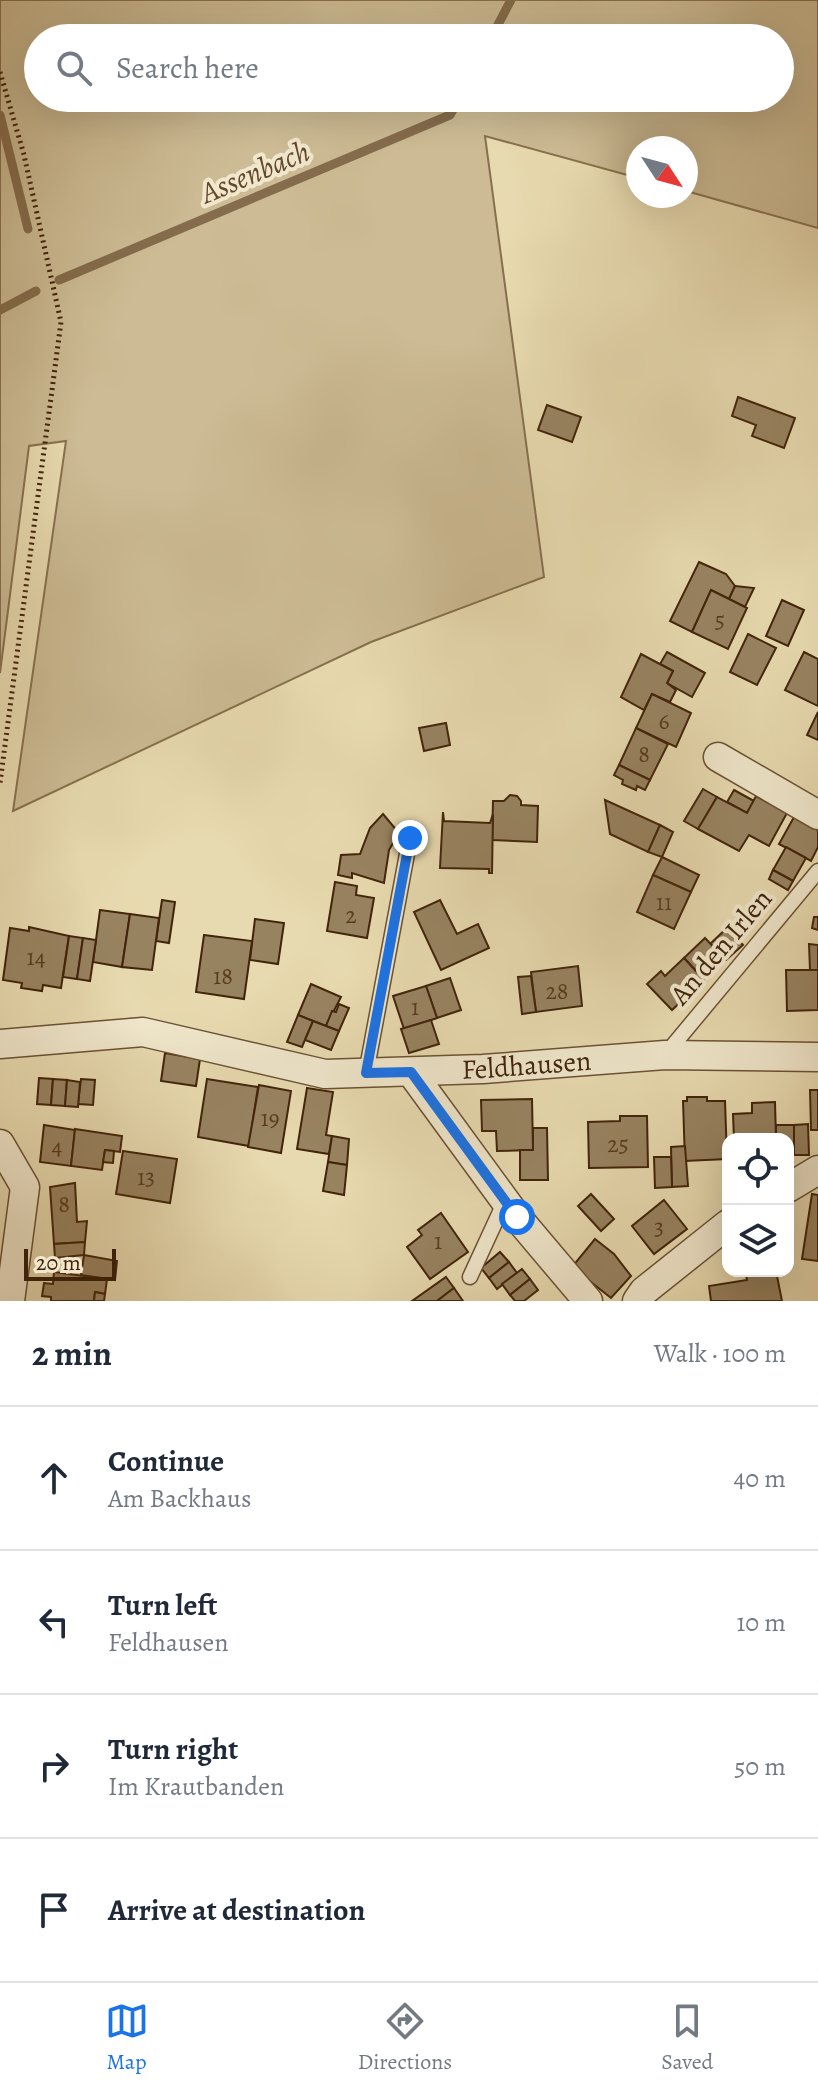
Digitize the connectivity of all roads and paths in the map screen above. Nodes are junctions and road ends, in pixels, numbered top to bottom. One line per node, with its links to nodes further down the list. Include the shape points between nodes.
1 (0, 72): 3 (path, via 61,322)
2 (718, 757): 4 (street)
3 (0, 783)
4 (818, 815)
5 (410, 838): 11 (lane)
6 (818, 871): 8 (lane, An den Irlen)
7 (0, 1044): 11 (street, Feldhausen, via 143,1032 325,1074)
8 (665, 1055): 9 (street, Feldhausen); 10 (street, Feldhausen)
9 (818, 1057)
10 (411, 1072): 11 (street, Feldhausen); 15 (street)
11 (366, 1073)
12 (0, 1144): 18 (street, via 25,1187)
13 (818, 1170): 14 (street)
14 (794, 1184)
15 (505, 1200): 17 (lane); 19 (street)
16 (722, 1229): 20 (street)
17 (470, 1277)
18 (10, 1301)
19 (588, 1301)
20 (637, 1301)

